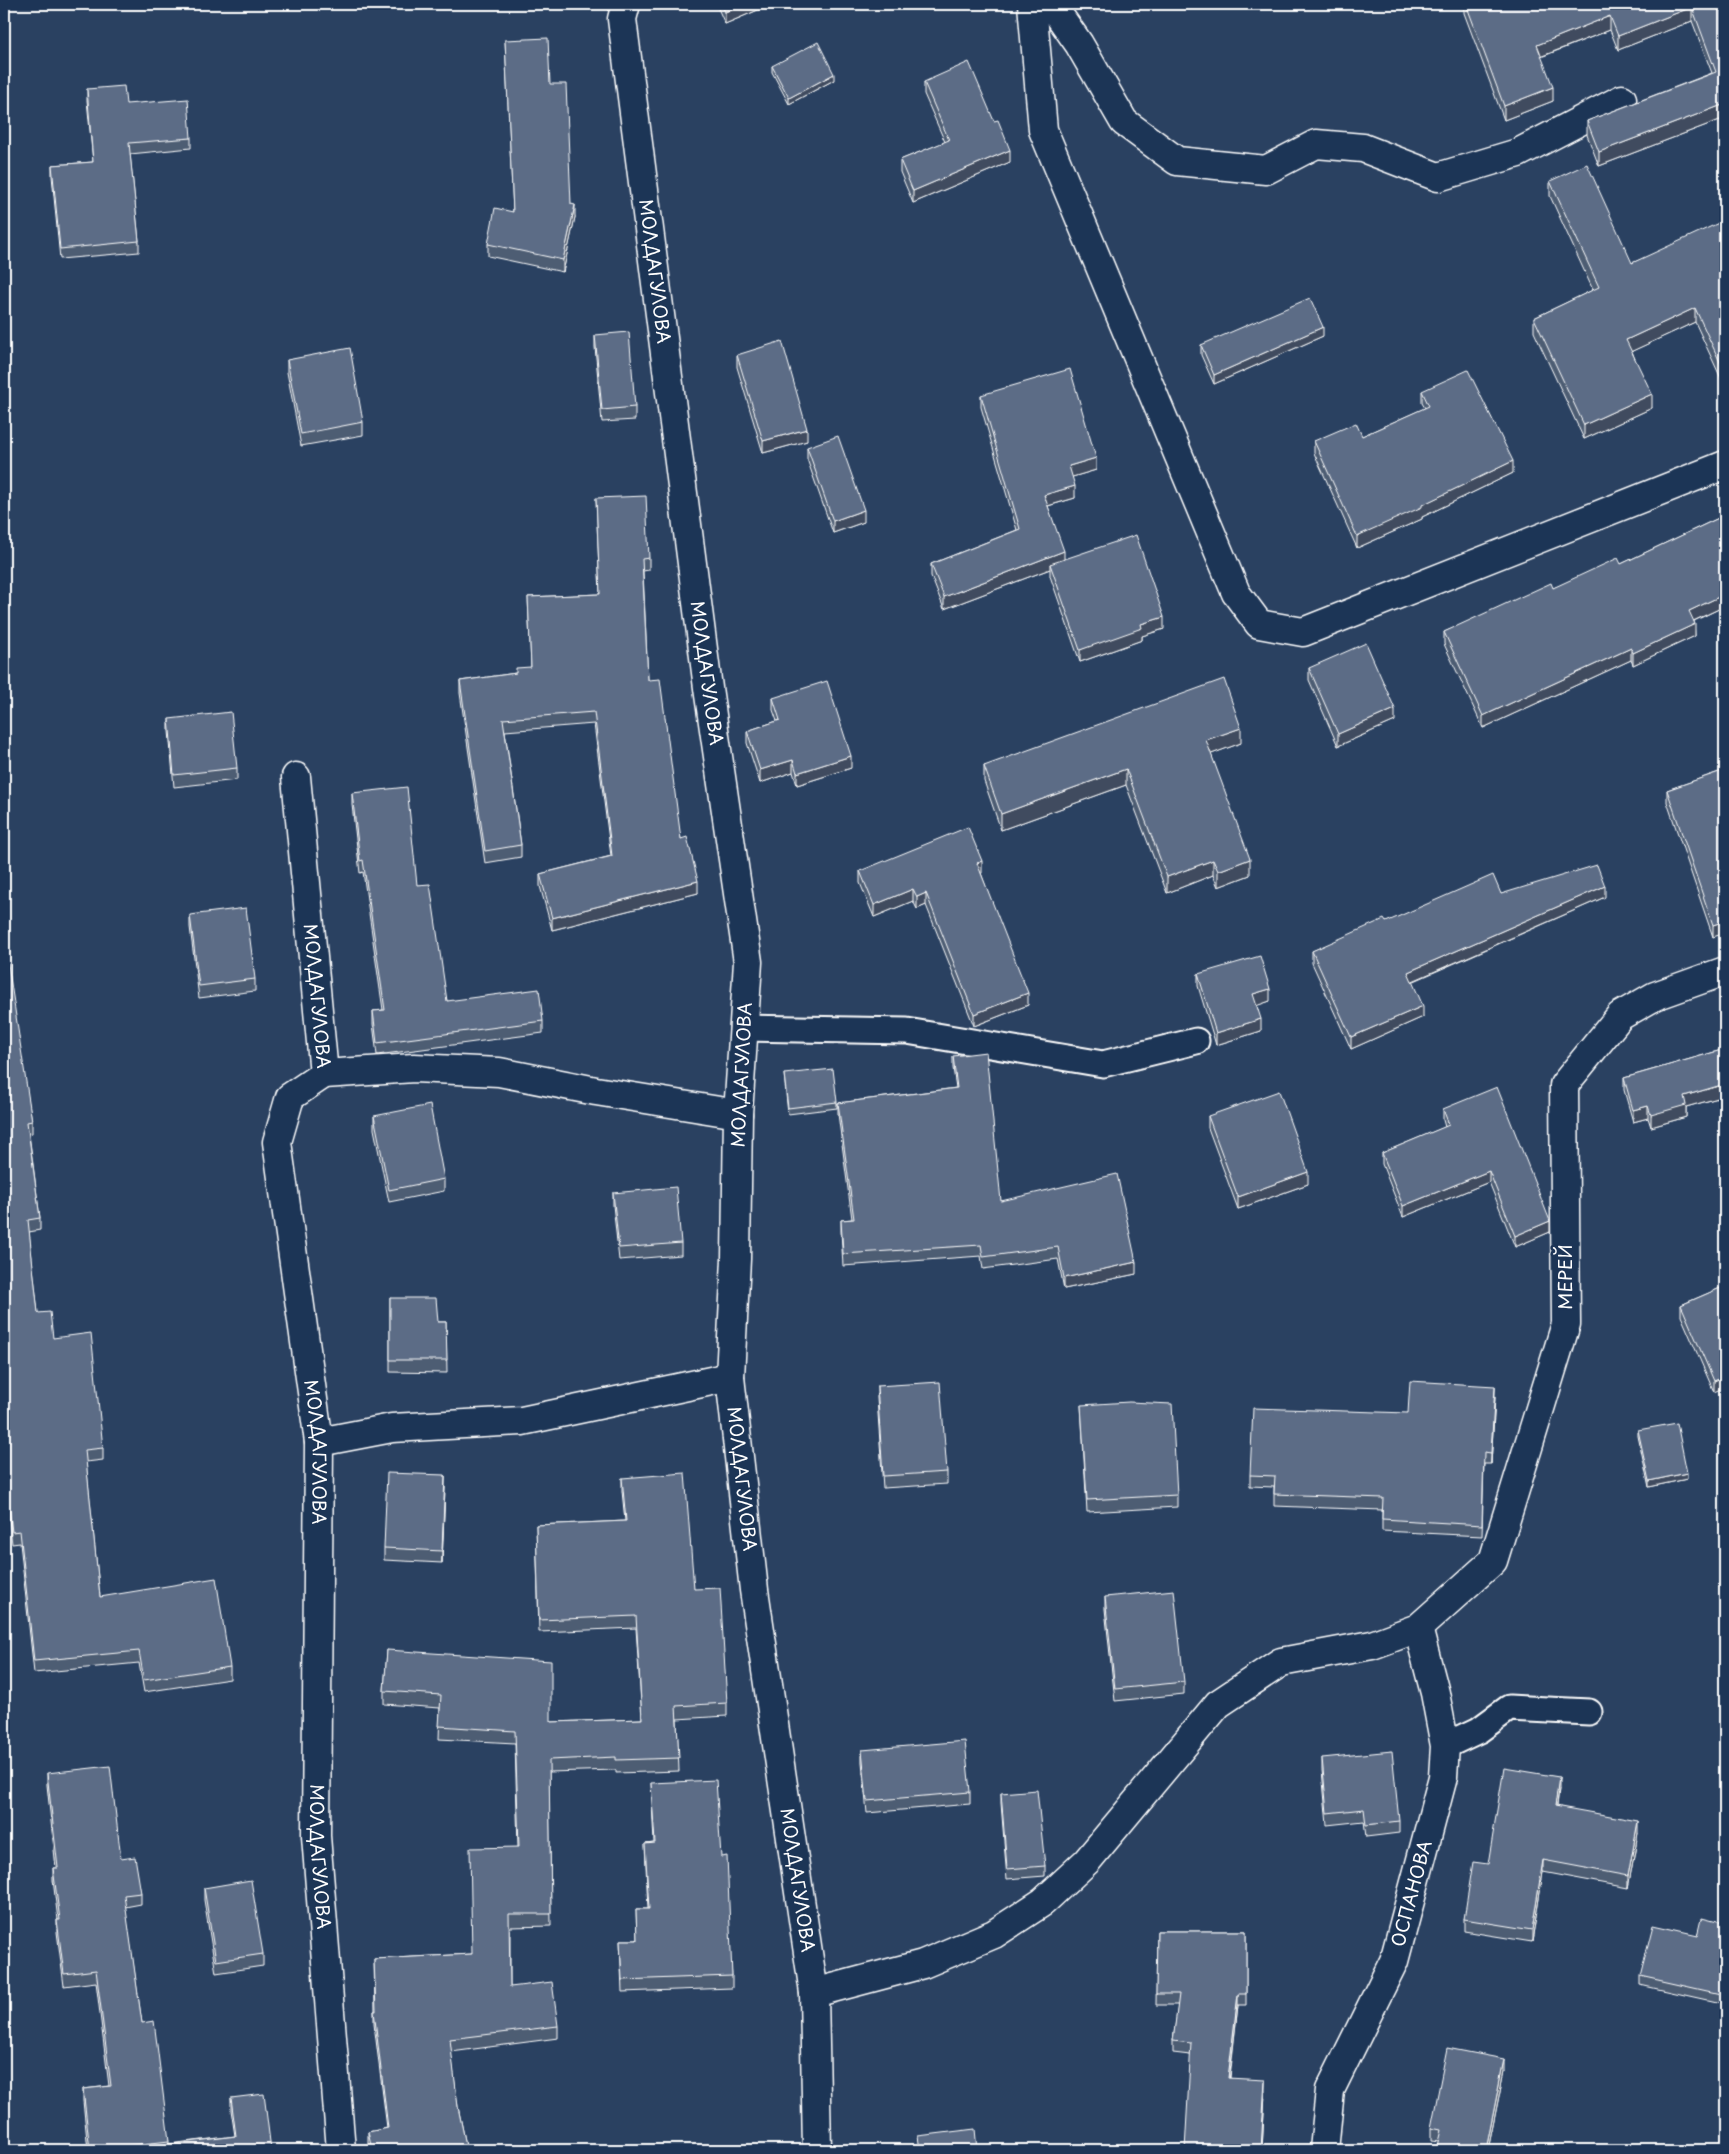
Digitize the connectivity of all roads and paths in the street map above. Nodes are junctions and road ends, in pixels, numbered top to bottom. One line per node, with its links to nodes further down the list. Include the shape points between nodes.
1 (626, 4): 8 (street, МОЛДАГУЛОВА, via 622,19 624,38 708,688 748,962)
2 (1032, 4): 5 (street, via 1043,130 1236,593 1259,624 1303,632)
3 (1051, 4): 4 (street, via 1079,44 1124,122 1177,161 1266,170 1316,144 1362,148 1438,177 1518,153)
4 (1622, 99)
5 (1725, 465)
6 (296, 777): 10 (street, МОЛДАГУЛОВА)
7 (1725, 971): 14 (street, МЕРЕЙ, via 1655,996 1620,1016 1564,1086 1566,1324 1494,1561)
8 (743, 1028): 9 (lane, via 907,1032 1103,1064); 11 (street, МОЛДАГУЛОВА)
9 (1196, 1041)
10 (324, 1074): 11 (street, via 414,1068 499,1072); 13 (street, МОЛДАГУЛОВА, via 290,1096 277,1142)
11 (738, 1114): 12 (street, МОЛДАГУЛОВА)
12 (730, 1378): 13 (street, via 522,1421 392,1428); 17 (street, МОЛДАГУЛОВА, via 754,1590)
13 (319, 1442): 18 (street, МОЛДАГУЛОВА, via 316,1836)
14 (1418, 1628): 16 (street, ОСПАНОВА); 17 (street, via 1372,1645 1281,1662 1218,1704 1087,1861 1042,1902 994,1934 923,1964)
15 (1589, 1712): 16 (lane, via 1509,1708 1479,1730)
16 (1445, 1746): 20 (street, ОСПАНОВА, via 1442,1777 1394,1961 1330,2090)
17 (814, 1993): 19 (street, МОЛДАГУЛОВА)
18 (341, 2150)
19 (817, 2150)
20 (1324, 2150)

